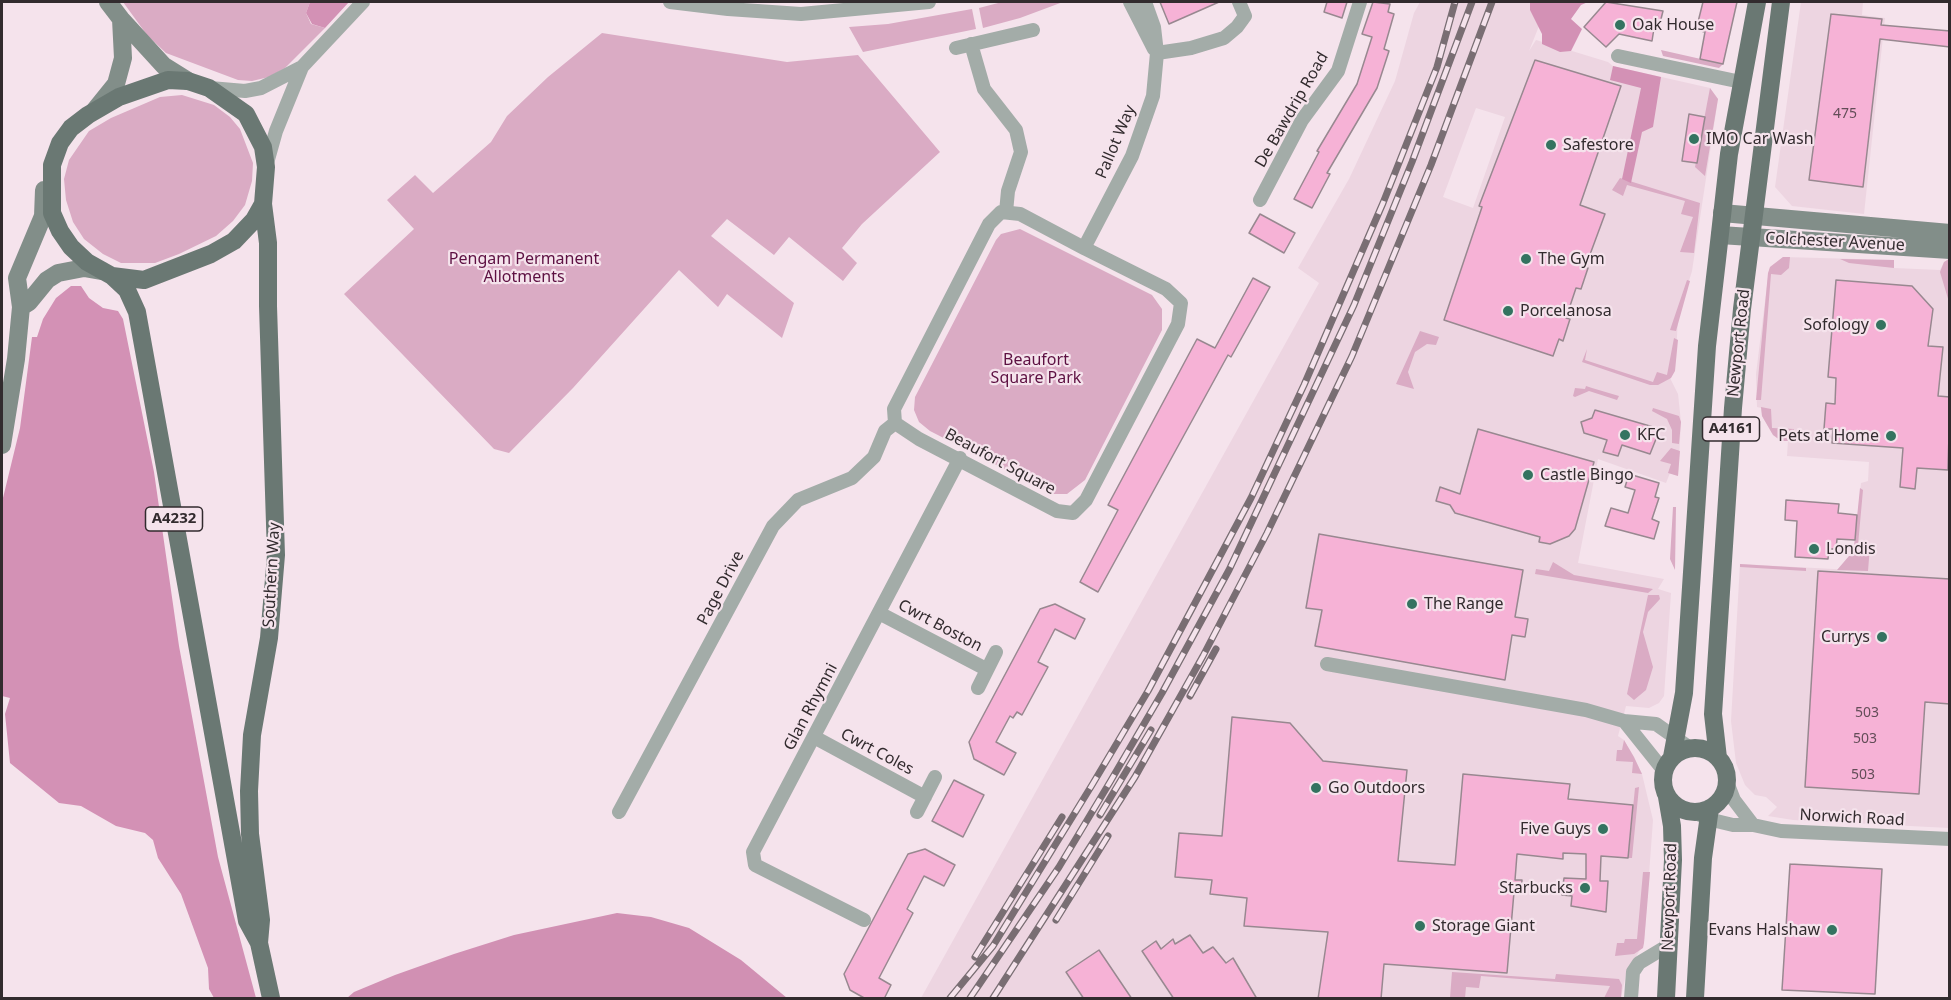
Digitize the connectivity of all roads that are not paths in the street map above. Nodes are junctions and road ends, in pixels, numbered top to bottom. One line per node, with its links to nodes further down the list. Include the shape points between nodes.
1 (108, 2): 11 (street)
2 (363, 2): 17 (street)
3 (670, 2): 4 (street, via 801,14)
4 (929, 2)
5 (1130, 2): 15 (street)
6 (1145, 2): 15 (street, Pallot Way, via 1154,27)
7 (1239, 2): 15 (street, via 1245,16 1224,38)
8 (1360, 2): 24 (street, De Bawdrip Road, via 1338,71 1302,120)
9 (1757, 2): 19 (main road, Newport Road / A4161)
10 (1781, 2): 28 (main road, Newport Road / A4161)
11 (120, 20): 18 (street, via 164,66); 21 (street, via 123,58 116,84)
12 (1033, 30): 13 (street)
13 (971, 44): 14 (street); 26 (street, via 984,89 1016,130 1021,152 1008,191)
14 (956, 48)
15 (1156, 54): 32 (street, Pallot Way, via 1153,96 1132,156)
16 (1618, 56): 19 (street)
17 (302, 67): 20 (street, via 245,92); 23 (street)
18 (188, 81): 20 (main road); 21 (main road, via 168,80)
19 (1741, 82): 27 (main road, Newport Road / A4161)
20 (209, 88): 23 (main road, via 246,114 263,147)
21 (95, 110): 22 (main road, via 71,128)
22 (52, 165): 34 (main road, via 52,213 60,231 71,247); 35 (street, via 44,189 43,216 17,278)
23 (266, 167): 25 (main road)
24 (1260, 200)
25 (263, 204): 34 (main road, via 234,241 211,254 144,280); 59 (main road, Southern Way / A4232, via 268,243 276,555 269,638 252,735 249,791 261,920)
26 (1006, 212): 32 (street, Beaufort Square, via 1020,214); 36 (street, via 989,224 894,409)
27 (1722, 213): 28 (street, Colchester Avenue); 30 (main road, Newport Road / A4161)
28 (1754, 217): 29 (street, Colchester Avenue); 31 (main road, Newport Road / A4161)
29 (1950, 233)
30 (1720, 235): 31 (street, Colchester Avenue); 46 (main road, Newport Road / A4161, via 1707,346)
31 (1751, 238): 33 (street, Colchester Avenue); 47 (main road, Newport Road / A4161, via 1720,586 1713,714)
32 (1086, 243): 38 (street, Beaufort Square, via 1166,289 1181,303 1178,324 1086,500 1073,513 1057,511)
33 (1950, 250)
34 (106, 273): 35 (street, via 84,268 58,273); 59 (main road, Southern Way / A4232, via 126,290 137,312 229,828 247,921)
35 (21, 307): 37 (street)
36 (895, 423): 38 (street, Beaufort Square); 53 (street, Page Drive, via 885,431 874,457 852,478 798,500 773,526)
37 (2, 445)
38 (960, 458): 39 (street, Glan Rhymni)
39 (879, 613): 42 (street, Cwrt Boston); 45 (street, Glan Rhymni)
40 (996, 652): 42 (street, Cwrt Boston)
41 (1327, 664): 44 (street, via 1586,710)
42 (986, 669): 43 (street, Cwrt Boston)
43 (978, 688)
44 (1624, 721): 46 (street, via 1656,724); 48 (street)
45 (814, 737): 51 (street, Cwrt Coles); 58 (street, Glan Rhymni, via 753,852 755,865)
46 (1683, 742): 47 (main road, via 1708,750); 48 (main road)
47 (1718, 758): 50 (main road, A4161, via 1726,772)
48 (1668, 764): 52 (main road, via 1664,787)
49 (935, 777): 51 (street, Cwrt Coles)
50 (1726, 782): 55 (main road, via 1720,798); 56 (street)
51 (925, 797): 54 (street, Cwrt Coles)
52 (1667, 797): 55 (main road, via 1678,807); 60 (main road, Newport Road, via 1673,860)
53 (619, 812)
54 (917, 812)
55 (1704, 813): 56 (street, Norwich Road, via 1733,825); 64 (main road, Newport Road)
56 (1753, 825): 57 (street, Norwich Road, via 1781,831)
57 (1950, 839)
58 (864, 920)
59 (259, 944): 61 (main road, Southern Way / A4232)
60 (1669, 945): 62 (street, via 1639,963 1633,972); 63 (main road, Newport Road)
61 (271, 999)
62 (1631, 999)
63 (1666, 999)
64 (1695, 999)

